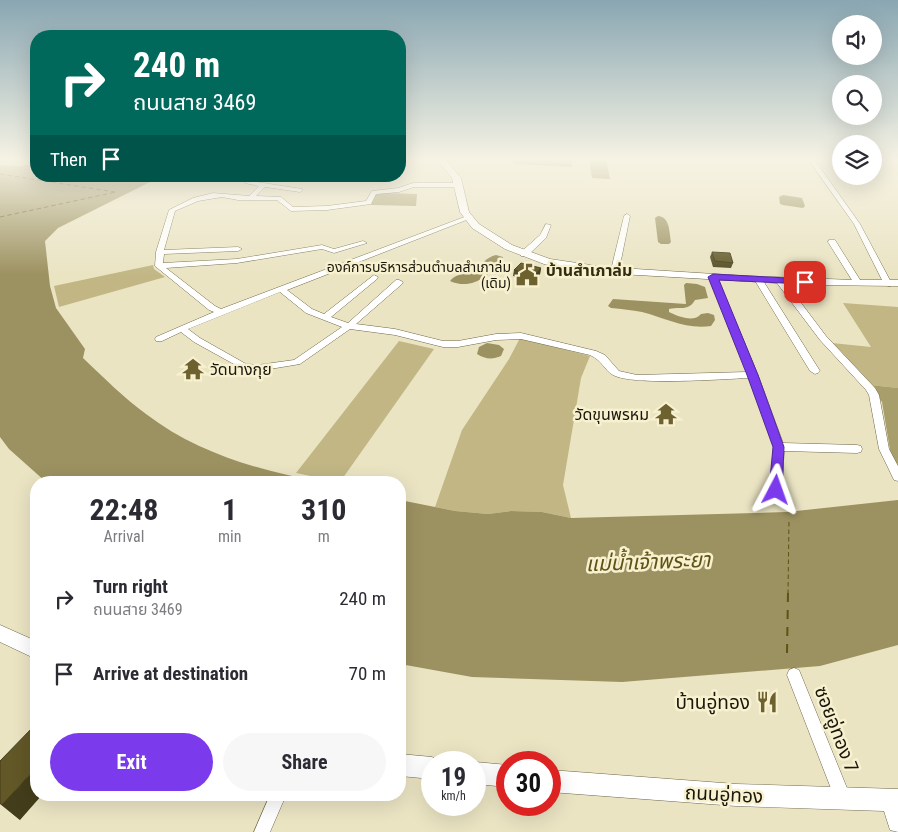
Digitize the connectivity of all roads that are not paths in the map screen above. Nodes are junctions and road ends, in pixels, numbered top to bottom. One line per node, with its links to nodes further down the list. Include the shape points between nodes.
1 (200, 198): 13 (street, via 172,210)
2 (238, 198): 3 (street)
3 (252, 198): 4 (street, via 279,198 291,209 369,203)
4 (371, 198)
5 (461, 198): 8 (street)
6 (838, 198): 23 (street)
7 (627, 216): 16 (street)
8 (466, 218): 14 (street, via 480,231); 24 (street)
9 (548, 226): 14 (street, via 543,236)
10 (832, 242): 22 (street)
11 (364, 244): 15 (street, via 334,251 322,247 237,261)
12 (238, 249): 13 (street)
13 (160, 252): 15 (street)
14 (524, 254): 16 (street, via 557,264)
15 (159, 266): 25 (street)
16 (615, 270): 18 (street)
17 (374, 276): 26 (street)
18 (713, 277): 19 (street); 31 (street)
19 (758, 280): 20 (street); 30 (street)
20 (780, 281): 22 (street); 34 (street, via 823,338 870,388 884,449)
21 (399, 282): 27 (street)
22 (858, 283): 23 (street)
23 (893, 283)
24 (281, 289): 25 (street); 26 (street, via 309,311)
25 (221, 312): 28 (street)
26 (324, 318): 27 (street)
27 (348, 326): 28 (street, via 297,362 258,368 244,366); 31 (street, via 395,332 443,344 521,336 593,353 602,357 616,373 637,378)
28 (182, 328): 29 (street)
29 (159, 339)
30 (815, 371)
31 (753, 375): 32 (street)
32 (778, 447): 33 (street); 35 (street)
33 (857, 449)
34 (898, 478)
35 (776, 490)
36 (0, 633): 37 (street)
37 (30, 647)
38 (794, 675): 42 (street, ซอยอู่ทอง 7)
39 (406, 766): 40 (street)
40 (421, 767)
41 (561, 782): 42 (street, ถนนอู่ทอง, via 736,795)
42 (843, 798): 43 (street, ถนนอู่ทอง)
43 (895, 800): 45 (street)
44 (275, 801): 46 (street)
45 (898, 822)
46 (262, 832)

